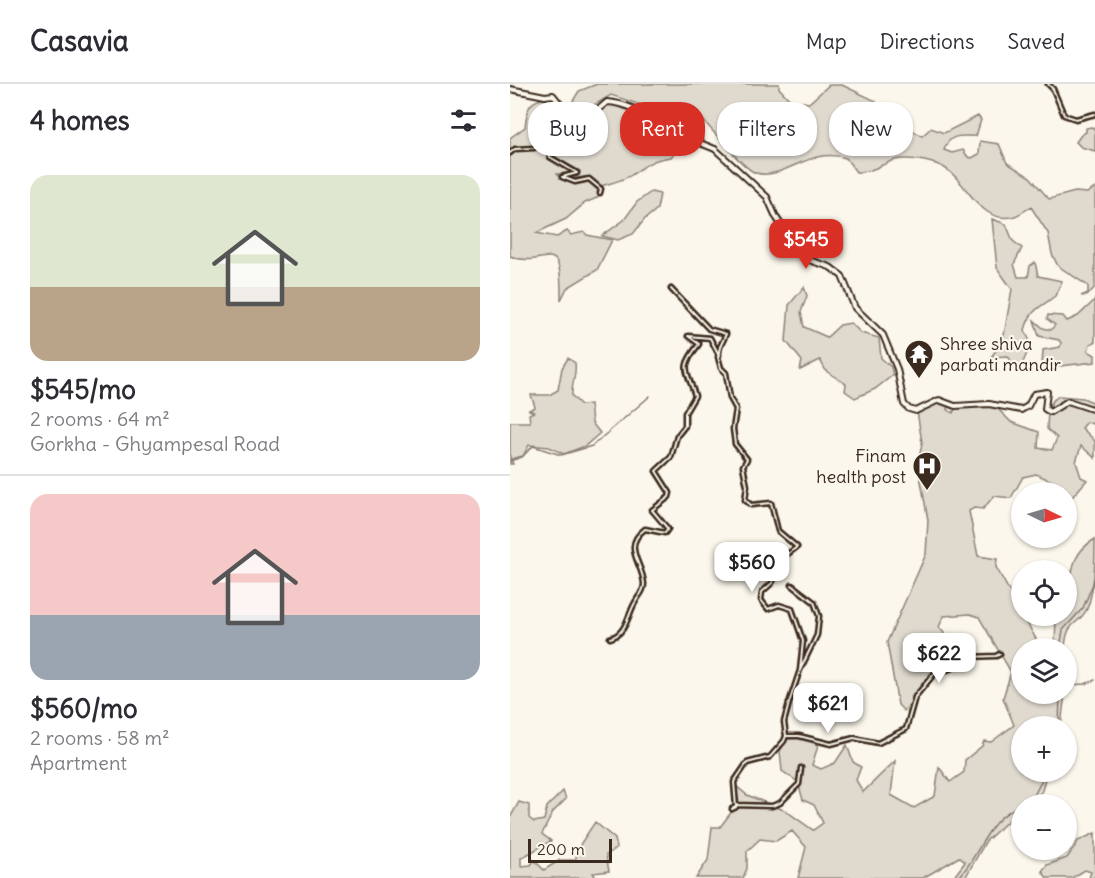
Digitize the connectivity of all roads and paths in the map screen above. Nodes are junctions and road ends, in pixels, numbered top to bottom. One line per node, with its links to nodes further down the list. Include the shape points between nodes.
1 (1048, 84): 3 (street, via 1064,115 1076,119)
2 (510, 89): 8 (main road, via 553,95 565,110 585,117 607,102 647,115 668,117 681,111 692,116 700,143 715,149 767,197 799,252 842,276 855,308 883,335 897,369 904,404 909,409 916,411 939,400 955,406 989,404 1022,410 1034,394 1047,392 1045,409 1050,412 1068,401)
3 (1095, 114)
4 (510, 153): 5 (street, via 544,142 550,157 578,173 562,177 575,182 589,179 601,189)
5 (600, 193)
6 (671, 289): 7 (street, via 709,329 726,334)
7 (719, 355): 10 (street, via 710,338 688,336 699,344 684,370 694,396 671,457 656,471 670,493 652,510 668,529 665,533 645,529 637,535 634,557 643,574 644,587 621,632); 12 (street, via 736,409 735,444 747,459 742,466 747,486 745,500 751,505 771,503 778,531 797,547 785,556 761,600 768,609 779,605 792,609 803,641)
8 (1095, 410)
9 (792, 585): 12 (street, via 814,602 819,616 817,635)
10 (610, 638)
11 (1000, 654): 13 (street, via 968,657 953,668 934,674 915,697 906,729 880,742 854,738 831,744)
12 (800, 670): 13 (street, via 785,717)
13 (786, 736): 15 (street, via 770,757 747,763 740,772 734,782)
14 (801, 768): 15 (street, via 796,789 780,803)
15 (736, 805): 16 (street)
16 (732, 809)

